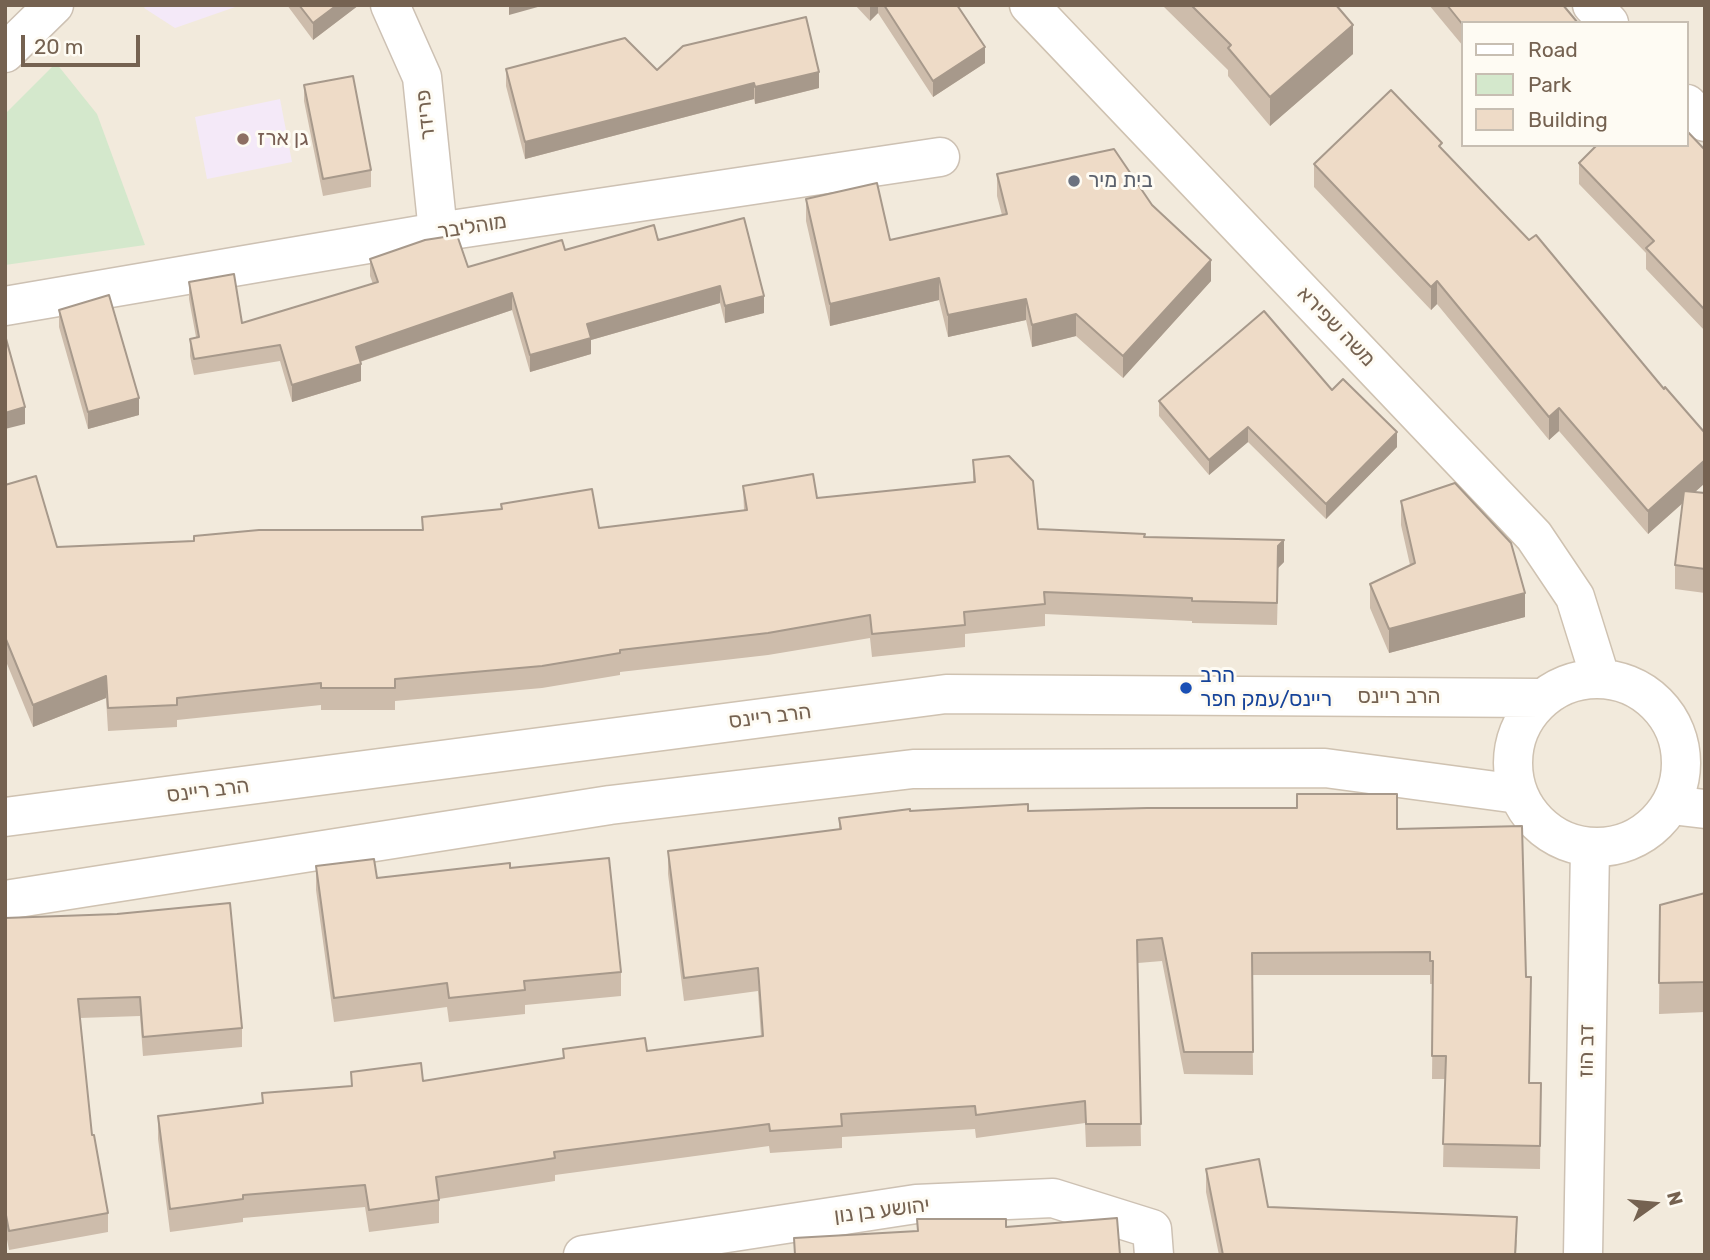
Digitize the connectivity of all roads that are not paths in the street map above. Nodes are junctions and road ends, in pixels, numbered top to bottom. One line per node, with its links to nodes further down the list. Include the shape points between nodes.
1 (54, 5): 6 (main road)
2 (390, 5): 10 (main road, פרידר, via 422,77)
3 (1029, 5): 12 (main road, משה שפירא, via 1534,536 1575,597)
4 (1592, 5): 5 (main road)
5 (1607, 21)
6 (5, 53)
7 (1689, 106): 8 (main road)
8 (1705, 122)
9 (940, 157): 10 (main road, מוהליבר)
10 (438, 232): 11 (main road, מוהליבר)
11 (5, 306)
12 (1600, 677): 13 (main road, via 1571,681); 14 (main road, via 1630,683)
13 (1540, 698): 15 (main road, via 1522,722 1513,750); 17 (main road, הרב ריינס, via 946,694)
14 (1691, 738): 16 (main road, via 1682,778)
15 (1518, 794): 18 (main road, via 1534,819 1556,838); 19 (main road, via 1325,768 913,769 610,805)
16 (1688, 807): 18 (main road, via 1620,845)
17 (5, 817)
18 (1590, 848): 22 (main road, דב הוז)
19 (5, 900)
20 (583, 1255): 21 (main road, יהושע בן נון, via 916,1205 1053,1198 1152,1229)
21 (1154, 1255)
22 (1583, 1255)

